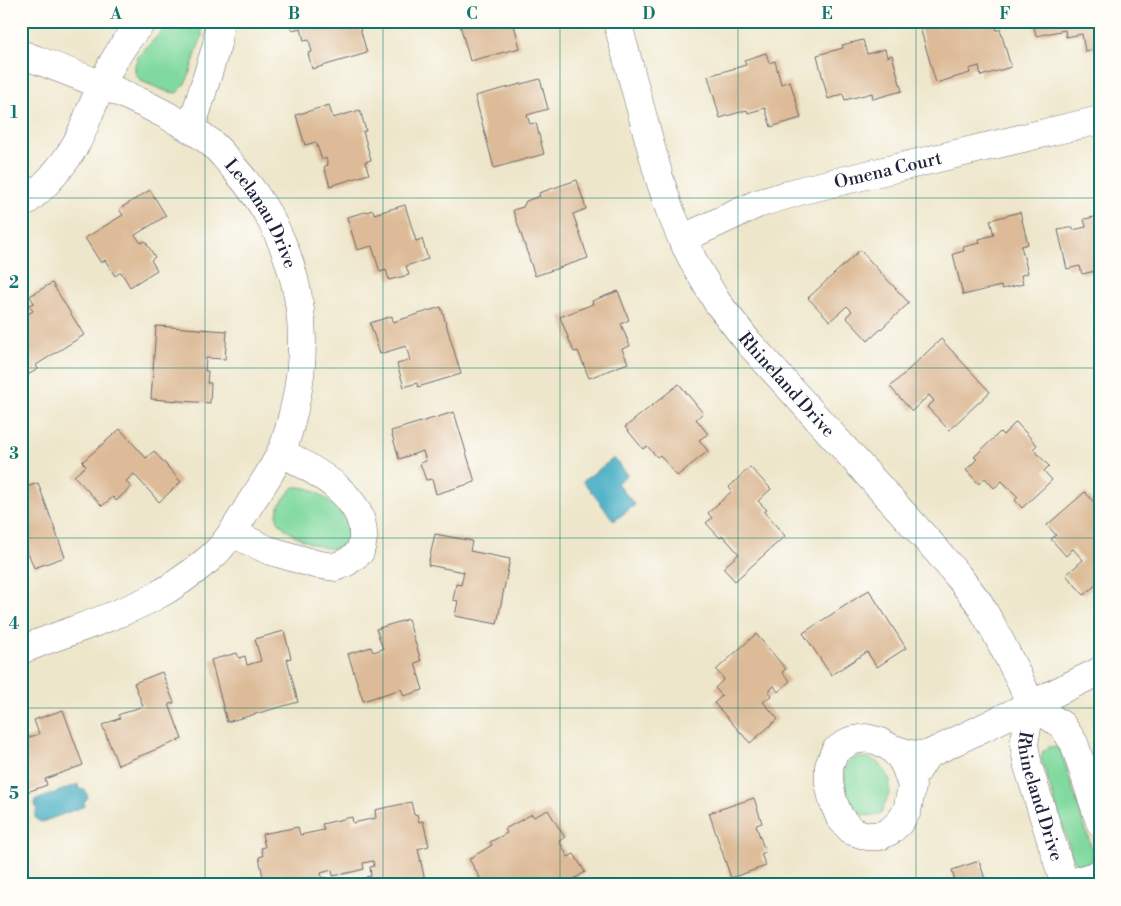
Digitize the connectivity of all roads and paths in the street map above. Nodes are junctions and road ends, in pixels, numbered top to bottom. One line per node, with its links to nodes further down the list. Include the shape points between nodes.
1 (143, 21): 5 (street, via 123,44)
2 (219, 21): 7 (street, via 217,44 195,116)
3 (617, 21): 9 (street, Rhineland Drive, via 659,177)
4 (21, 54): 5 (street, Leelanau Drive)
5 (102, 84): 7 (street, Leelanau Drive); 8 (street, via 78,141 64,163)
6 (1100, 120): 9 (street, Omena Court, via 803,190 757,204)
7 (188, 128): 10 (street, Leelanau Drive, via 210,142 249,185 271,218 294,278 301,317 302,354 291,423)
8 (21, 205)
9 (682, 239): 14 (street, Rhineland Drive, via 696,268 749,343 937,551 979,603)
10 (281, 452): 11 (street, Leelanau Drive); 11 (street, via 313,469 353,503 363,536 360,552 335,567 268,550)
11 (232, 534): 12 (street, Leelanau Drive, via 211,558 154,597)
12 (21, 650)
13 (1100, 671): 14 (street)
14 (1031, 705): 16 (street); 18 (street, Rhineland Drive, via 1062,725 1074,743); 20 (street, Rhineland Drive, via 1024,744 1028,766)
15 (891, 748): 16 (street); 17 (street, via 906,766); 17 (street, via 866,738 850,741 835,751 829,766 829,783 840,818 852,831 880,836 899,823 907,811)
16 (927, 756): 17 (street, via 916,772)
17 (912, 786)
18 (1100, 822)
19 (1100, 874): 20 (street)
20 (1065, 885)

